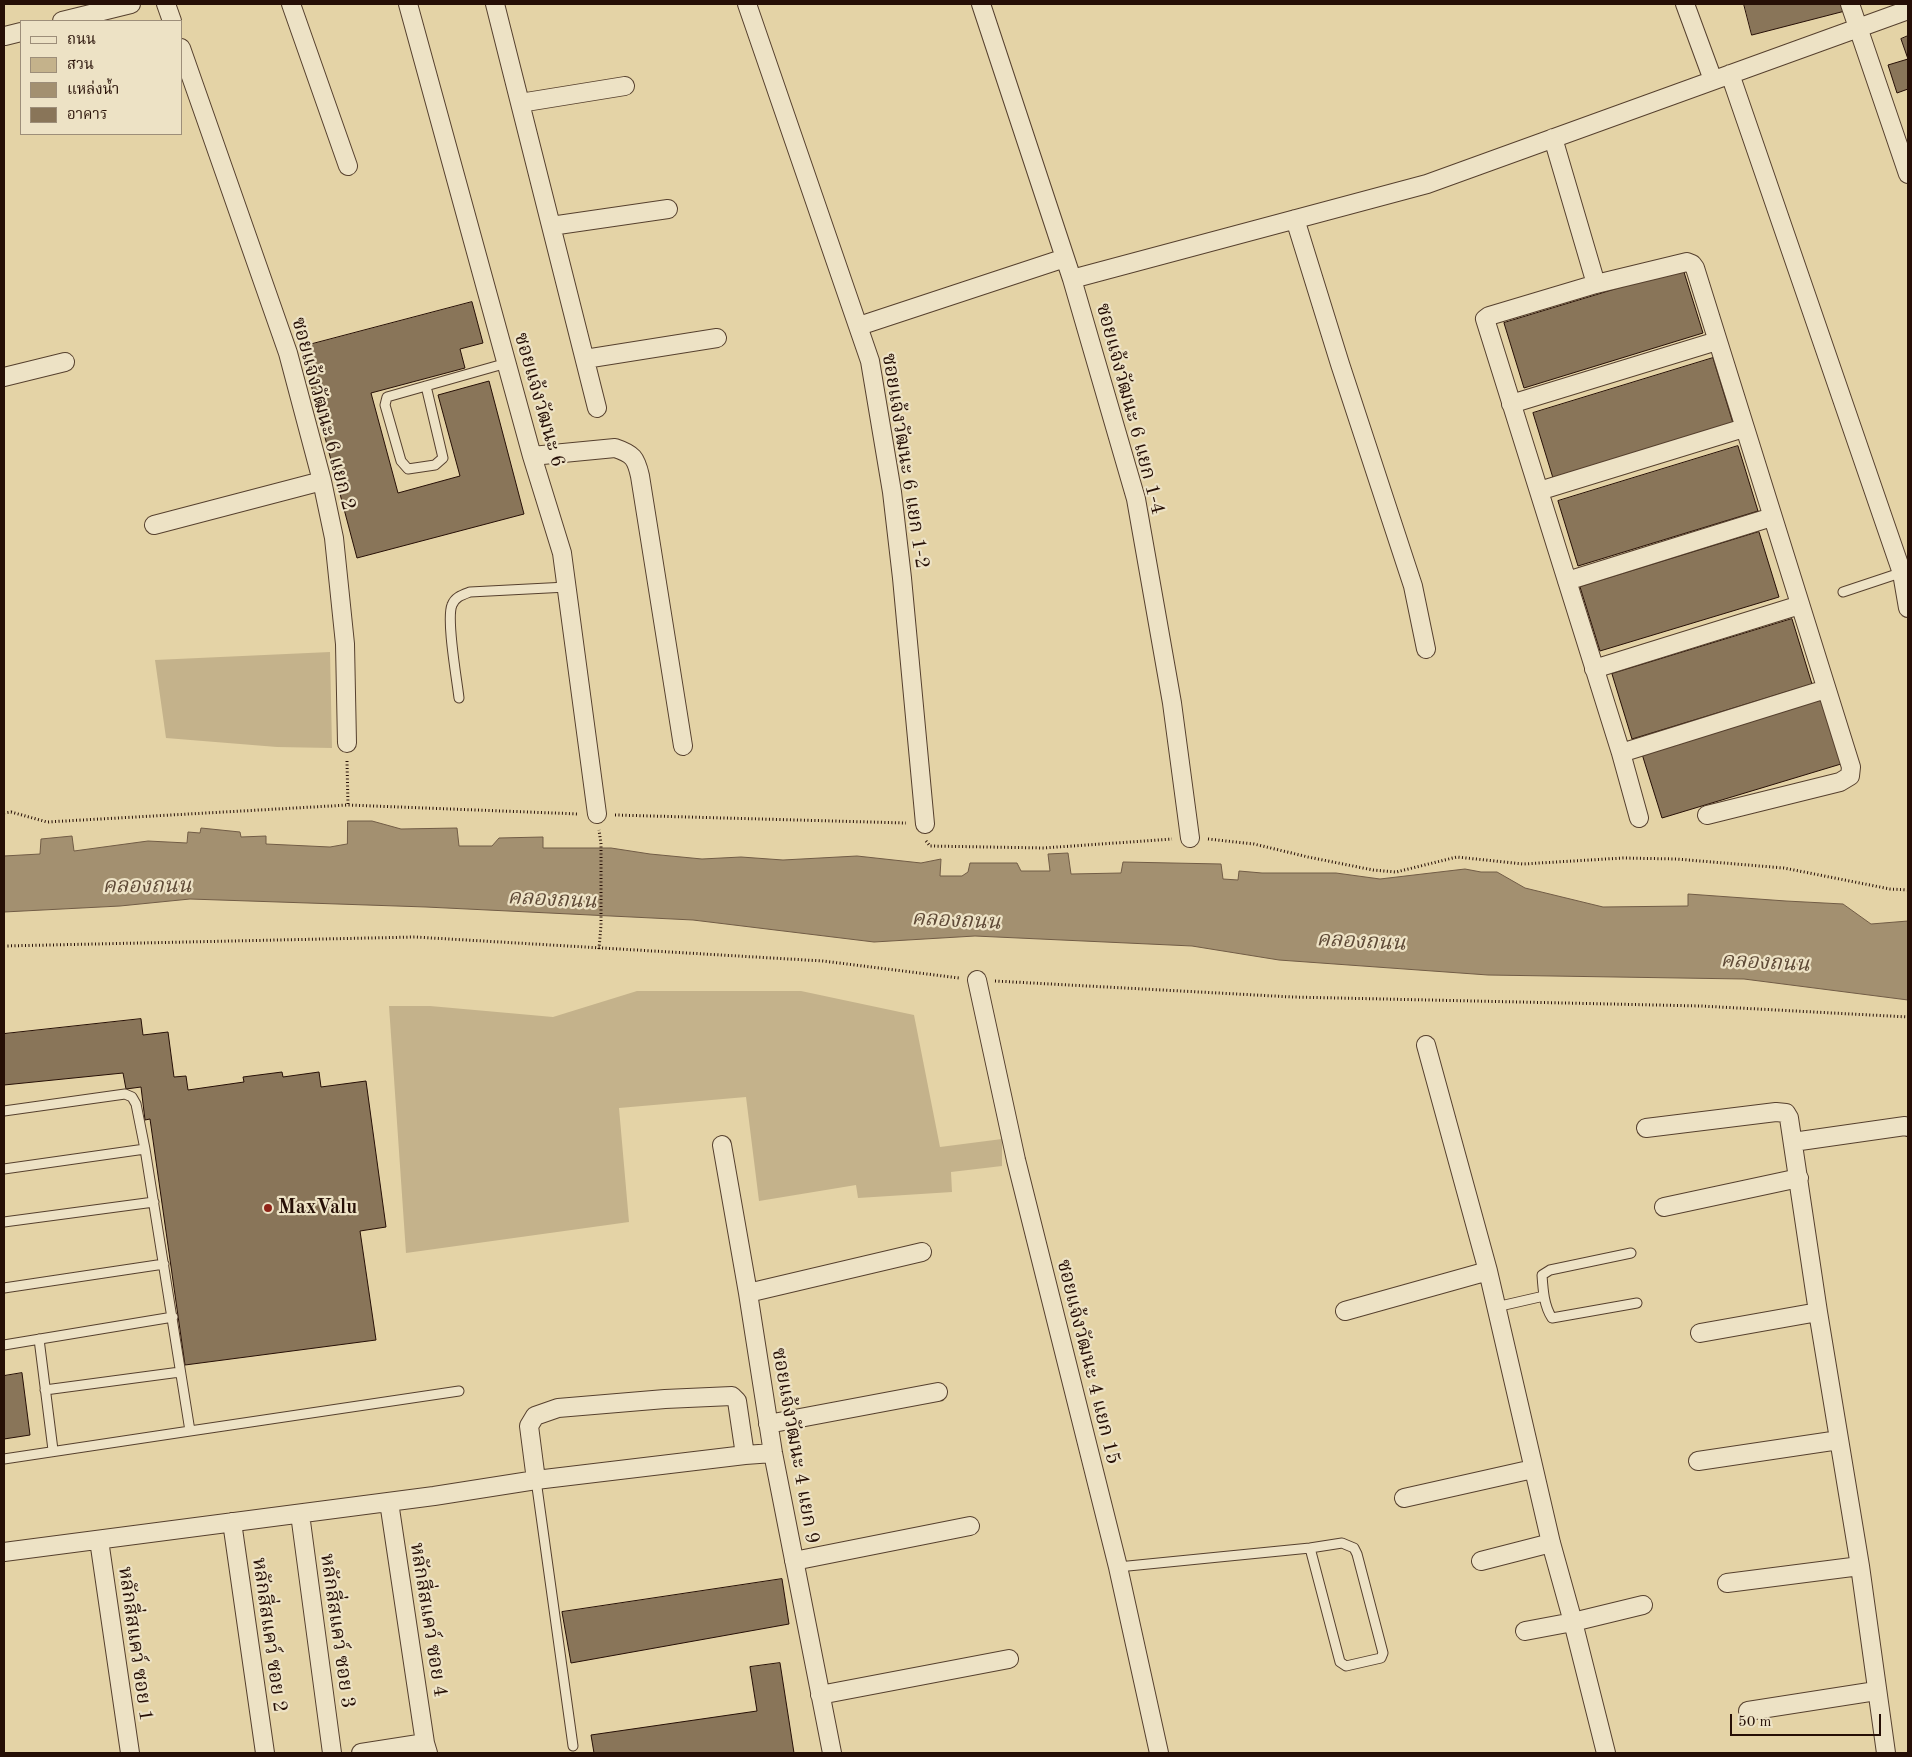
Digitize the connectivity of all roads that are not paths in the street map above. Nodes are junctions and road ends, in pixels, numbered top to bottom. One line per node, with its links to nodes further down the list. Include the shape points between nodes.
1 (130, 4): 11 (street)
2 (166, 4): 12 (street)
3 (291, 4): 20 (street)
4 (408, 4): 33 (street, ซอยแจ้งวัฒนะ 6)
5 (495, 4): 18 (street)
6 (747, 4): 28 (street, ซอยแจ้งวัฒนะ 6 แยก 1-2)
7 (981, 4): 25 (street, ซอยแจ้งวัฒนะ 6 แยก 1-4)
8 (1685, 4): 16 (street)
9 (1850, 4): 13 (street)
10 (1908, 10): 13 (street)
11 (66, 20)
12 (172, 20)
13 (1858, 28): 15 (street); 21 (street)
14 (182, 51): 40 (street, ซอยแจ้งวัฒนะ 6 แยก 2, via 288,353)
15 (1730, 74): 16 (street); 44 (street)
16 (1713, 80): 19 (street)
17 (625, 86): 18 (street)
18 (520, 103): 24 (street)
19 (1552, 138): 23 (street, via 1426,184); 27 (street)
20 (348, 166)
21 (1908, 174)
22 (668, 209): 24 (street)
23 (1295, 220): 26 (street); 50 (street, via 1413,586)
24 (551, 226): 31 (street)
25 (1065, 258): 26 (street, ซอยแจ้งวัฒนะ 6 แยก 1-4); 28 (street)
26 (1072, 279): 61 (street, ซอยแจ้งวัฒนะ 6 แยก 1-4, via 1136,499 1172,703)
27 (1596, 284): 30 (street, via 1690,262 1695,268); 36 (street, via 1485,319)
28 (858, 326): 60 (street, ซอยแจ้งวัฒนะ 6 แยก 1-2, via 870,360 892,492)
29 (717, 338): 31 (street)
30 (1717, 341): 36 (street); 38 (street)
31 (584, 359): 37 (street)
32 (65, 362): 34 (street)
33 (507, 363): 35 (lane); 39 (street, ซอยแจ้งวัฒนะ 6)
34 (4, 377)
35 (426, 386): 35 (lane, via 387,397 401,460 408,469 435,465 443,458)
36 (1511, 404): 41 (street)
37 (597, 408)
38 (1744, 428): 41 (street); 42 (street)
39 (532, 456): 46 (street, ซอยแจ้งวัฒนะ 6, via 562,553); 55 (street, via 615,448 628,452 636,460)
40 (322, 481): 43 (street); 54 (street, ซอยแจ้งวัฒนะ 6 แยก 2, via 334,538 345,644)
41 (1539, 491): 45 (street)
42 (1772, 517): 45 (street); 48 (street)
43 (154, 524)
44 (1905, 572): 47 (lane); 49 (street)
45 (1566, 581): 51 (street)
46 (567, 587): 53 (lane, via 470,592 456,599 451,606 451,629); 57 (street, ซอยแจ้งวัฒนะ 6)
47 (1843, 592)
48 (1800, 605): 51 (street); 52 (street)
49 (1908, 608)
50 (1426, 649)
51 (1594, 669): 56 (street)
52 (1826, 689): 56 (street); 58 (street, via 1851,767 1850,776 1840,782)
53 (459, 698)
54 (347, 743)
55 (683, 746)
56 (1621, 753): 59 (street)
57 (597, 814)
58 (1707, 815)
59 (1639, 818)
60 (925, 824)
61 (1190, 838)
62 (977, 980): 116 (street, ซอยแจ้งวัฒนะ 4 แยก 15, via 1016,1160)
63 (1426, 1045): 78 (street)
64 (4, 1111): 69 (lane, via 126,1094 136,1104)
65 (1908, 1127): 67 (street)
66 (1646, 1128): 67 (street, via 1776,1112 1786,1113 1789,1118)
67 (1793, 1142): 71 (street)
68 (722, 1146): 80 (street, ซอยแจ้งวัฒนะ 4 แยก 9)
69 (145, 1149): 70 (lane); 72 (lane)
70 (4, 1169)
71 (1798, 1178): 73 (street); 85 (street)
72 (154, 1202): 74 (lane); 77 (lane)
73 (1664, 1207)
74 (4, 1222)
75 (922, 1252): 80 (street)
76 (1631, 1253): 81 (lane, via 1550,1270 1542,1275)
77 (164, 1264): 79 (lane); 86 (lane)
78 (1488, 1271): 83 (street); 84 (street)
79 (4, 1288)
80 (748, 1293): 94 (street, ซอยแจ้งวัฒนะ 4 แยก 9)
81 (1544, 1296): 82 (lane, via 1552,1318); 83 (lane)
82 (1637, 1303)
83 (1496, 1307): 102 (street)
84 (1345, 1311)
85 (1818, 1312): 87 (street); 96 (street)
86 (173, 1317): 88 (lane); 90 (lane)
87 (1700, 1333)
88 (40, 1339): 89 (lane); 91 (lane)
89 (4, 1345)
90 (180, 1372): 91 (lane); 95 (lane)
91 (45, 1390): 97 (lane)
92 (459, 1391): 95 (lane)
93 (938, 1392): 94 (street)
94 (768, 1424): 98 (street, ซอยแจ้งวัฒนะ 4 แยก 9)
95 (190, 1431): 97 (lane)
96 (1839, 1440): 101 (street); 115 (street)
97 (53, 1450): 100 (lane)
98 (773, 1453): 99 (street); 113 (street, ซอยแจ้งวัฒนะ 4 แยก 9)
99 (745, 1454): 103 (street); 103 (street, via 737,1401 732,1396 558,1408 535,1416 529,1426)
100 (4, 1459)
101 (1698, 1461)
102 (1534, 1469): 104 (street); 110 (street)
103 (536, 1480): 105 (street); 125 (lane)
104 (1404, 1498)
105 (388, 1502): 106 (street); 126 (street, หลักสี่สแคว์ ซอย 4)
106 (300, 1514): 107 (street); 129 (street, หลักสี่สแคว์ ซอย 3)
107 (232, 1522): 109 (street); 128 (street, หลักสี่สแคว์ ซอย 2)
108 (970, 1526): 113 (street)
109 (99, 1540): 112 (street); 127 (street, หลักสี่สแคว์ ซอย 1)
110 (1551, 1544): 114 (street); 119 (street)
111 (1310, 1548): 111 (lane, via 1342,1543 1354,1548 1383,1653 1381,1658 1346,1666 1340,1662); 116 (lane)
112 (4, 1552)
113 (794, 1560): 123 (street, ซอยแจ้งวัฒนะ 4 แยก 9)
114 (1481, 1561)
115 (1860, 1566): 117 (street); 122 (street)
116 (1118, 1567): 132 (street, ซอยแจ้งวัฒนะ 4 แยก 15)
117 (1727, 1583)
118 (1643, 1606): 119 (street)
119 (1573, 1622): 120 (street); 133 (street)
120 (1525, 1630)
121 (1009, 1659): 123 (street)
122 (1876, 1691): 124 (street); 134 (street)
123 (820, 1695): 131 (street, ซอยแจ้งวัฒนะ 4 แยก 9)
124 (1748, 1711)
125 (573, 1746)
126 (426, 1748): 130 (street)
127 (130, 1753)
128 (265, 1753)
129 (332, 1753)
130 (361, 1753)
131 (832, 1753)
132 (1160, 1753)
133 (1606, 1753)
134 (1886, 1753)

